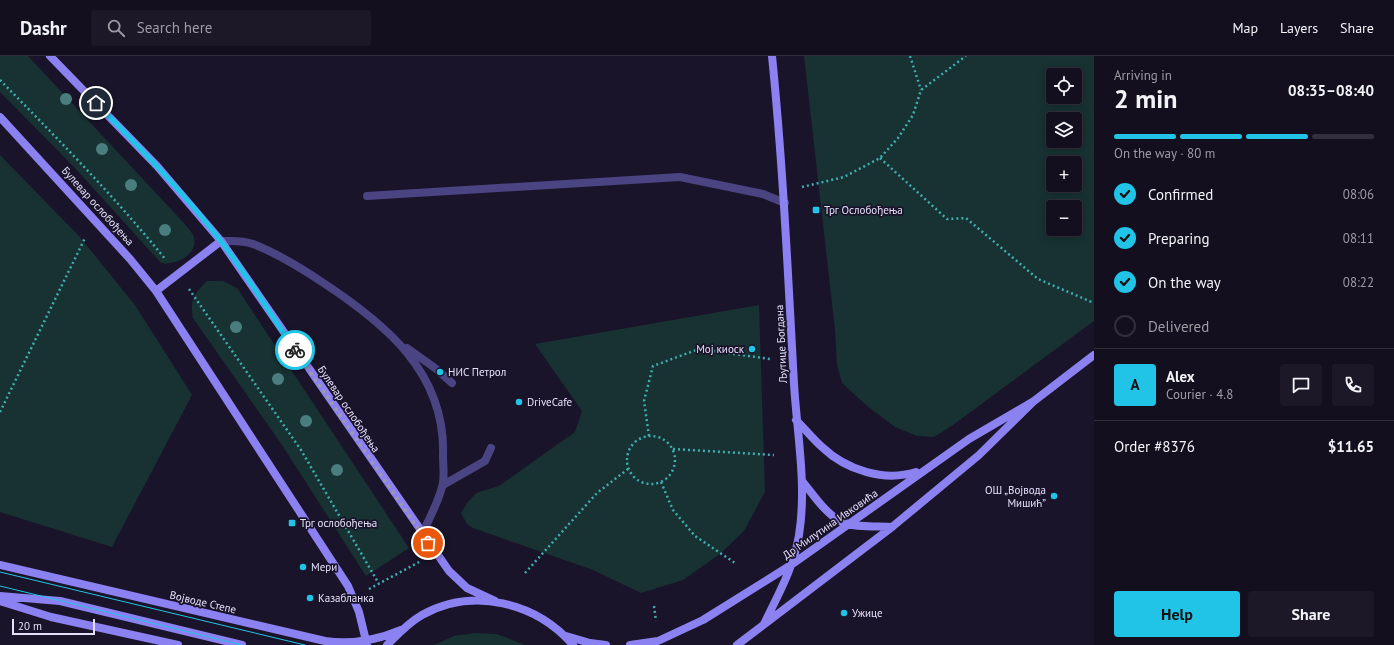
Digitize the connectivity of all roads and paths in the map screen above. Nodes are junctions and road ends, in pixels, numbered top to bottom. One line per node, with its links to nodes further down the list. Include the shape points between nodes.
1 (50, 56): 13 (main road, Булевар ослобођења, via 157,166)
2 (772, 56): 9 (main road, Љутице Богдана)
3 (910, 56): 6 (path)
4 (966, 56): 6 (path)
5 (0, 80): 14 (path, via 138,226)
6 (921, 90): 8 (path, via 913,115 898,138)
7 (0, 116): 12 (main road, Булевар ослобођења)
8 (880, 158): 9 (path, via 844,177); 16 (path, via 947,219 966,218 1038,279)
9 (784, 192): 11 (main road, Љутице Богдана)
10 (367, 196): 11 (lane, via 680,177 763,194)
11 (784, 203): 23 (main road, Љутице Богдана)
12 (96, 221): 15 (main road, Булевар ослобођења, via 130,258); 22 (path)
13 (220, 241): 14 (main road); 17 (lane, via 253,244 309,274 360,306); 35 (main road, Булевар ослобођења)
14 (178, 275): 15 (main road); 41 (path, via 301,450)
15 (156, 292): 43 (main road, Булевар ослобођења)
16 (1094, 303)
17 (402, 345): 20 (lane); 32 (lane, via 423,375 437,405 444,437)
18 (1094, 355): 21 (main road, Др Милутина Ивковића)
19 (770, 359): 24 (path, via 699,349 654,366 644,401)
20 (452, 383)
21 (1034, 401): 29 (main road, Др Милутина Ивковића, via 968,439); 34 (main road, Др Милутина Ивковића, via 979,455)
22 (0, 412)
23 (796, 420): 29 (main road, via 822,448 854,468 886,476 905,476); 30 (main road, Љутице Богдана)
24 (648, 436): 26 (path, via 661,438); 28 (path, via 632,445 627,461)
25 (491, 448): 32 (lane, via 485,461)
26 (673, 449): 27 (path); 31 (path, via 674,464)
27 (774, 455)
28 (628, 469): 31 (path, via 639,481); 40 (path, via 598,493)
29 (924, 470): 33 (main road, Др Милутина Ивковића)
30 (802, 481): 33 (main road, via 833,515); 39 (main road, Љутице Богдана, via 799,534)
31 (661, 482): 37 (path, via 673,510 695,536)
32 (443, 485): 35 (lane)
33 (848, 524): 34 (main road); 39 (main road, Др Милутина Ивковића)
34 (892, 527): 46 (main road, Др Милутина Ивковића)
35 (422, 534): 36 (main road, Булевар ослобођења)
36 (435, 553): 41 (path); 45 (main road, Булевар ослобођења, via 462,584)
37 (735, 562)
38 (0, 565): 49 (main road, Војводе Степе, via 325,641)
39 (791, 565): 46 (main road, Љутице Богдана); 55 (main road, Др Милутина Ивковића, via 683,631 658,641)
40 (525, 572)
41 (379, 584): 43 (path)
42 (0, 596): 51 (main road, via 60,601)
43 (353, 596): 49 (main road, Булевар ослобођења)
44 (0, 601): 50 (main road, via 51,617)
45 (495, 601): 47 (main road, Булевар ослобођења, via 470,601 445,606 422,615); 48 (main road, Булевар ослобођења, via 540,616)
46 (764, 624): 56 (main road, Др Милутина Ивковића)
47 (402, 630): 49 (main road, Војводе Степе); 52 (main road, Булевар ослобођења)
48 (565, 636): 53 (main road, Булевар ослобођења); 54 (main road)
49 (367, 643)
50 (178, 645)
51 (242, 645)
52 (387, 645)
53 (573, 645)
54 (606, 645)
55 (630, 645)
56 (737, 645)

